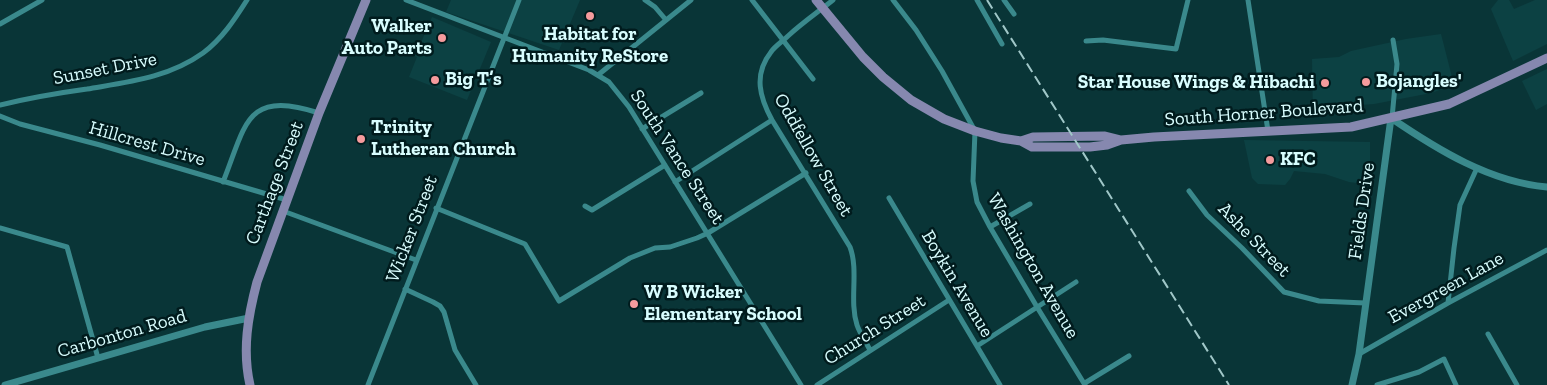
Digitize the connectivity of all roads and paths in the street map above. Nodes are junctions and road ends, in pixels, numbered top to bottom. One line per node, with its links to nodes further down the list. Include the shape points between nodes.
1 (42, 0): 19 (street)
2 (247, 0): 29 (street, Sunset Drive, via 221,37 204,53 177,69 145,80)
3 (366, 0): 30 (main road, Carthage Street)
4 (406, 0): 20 (street, South Vance Street)
5 (519, 0): 20 (street, Wicker Street)
6 (645, 0): 18 (street)
7 (691, 0): 18 (street)
8 (752, 0): 22 (street)
9 (816, 0): 16 (main road, South Horner Boulevard)
10 (833, 0): 16 (street, Oddfellow Street)
11 (893, 0): 35 (street, via 942,71)
12 (977, 0): 24 (street)
13 (1004, 0): 17 (street)
14 (1188, 0): 23 (street, via 1176,49 1103,40)
15 (1248, 0): 36 (street)
16 (822, 8): 22 (street, Oddfellow Street); 35 (main road, South Horner Boulevard, via 895,88 930,111)
17 (1014, 14)
18 (666, 20): 26 (street)
19 (0, 24)
20 (503, 38): 26 (street, South Vance Street); 48 (street, Wicker Street)
21 (1393, 40): 32 (street, Fields Drive, via 1397,64)
22 (783, 41): 27 (street); 33 (street, Oddfellow Street, via 771,52 760,74 760,93)
23 (1086, 41)
24 (1002, 44)
25 (1547, 58): 32 (main road, South Horner Boulevard, via 1449,104)
26 (598, 75): 34 (street, South Vance Street, via 614,87)
27 (813, 79)
28 (701, 93): 34 (street)
29 (0, 105)
30 (319, 114): 40 (street, via 282,105 265,107 256,113 246,124); 45 (main road, Carthage Street)
31 (0, 116): 40 (street, Hillcrest Drive)
32 (1392, 118): 36 (main road, South Horner Boulevard, via 1351,127); 38 (street, via 1421,139); 58 (street, Fields Drive)
33 (772, 120): 39 (street, Oddfellow Street); 41 (street)
34 (642, 129): 37 (street, South Vance Street)
35 (975, 131): 36 (main road, South Horner Boulevard, via 1020,141 1032,147 1107,145 1122,140); 50 (street, Washington Avenue, via 973,188)
36 (1268, 131)
37 (665, 165): 41 (street, South Vance Street); 47 (street, via 592,210)
38 (1477, 168): 42 (street, via 1523,184); 59 (street, via 1460,205)
39 (806, 173): 52 (street); 64 (street, Oddfellow Street, via 853,256 857,326)
40 (223, 182): 45 (street, Hillcrest Drive)
41 (675, 182): 52 (street, South Vance Street)
42 (1547, 187)
43 (1189, 191): 58 (street, Ashe Street, via 1207,215 1284,292 1320,301)
44 (889, 198): 57 (street, Boykin Avenue)
45 (287, 200): 49 (main road, Carthage Street)
46 (1030, 204): 50 (street)
47 (585, 206)
48 (436, 208): 52 (street, via 525,244 559,301 630,258); 54 (street, Wicker Street)
49 (283, 211): 54 (street); 61 (main road, Carthage Street, via 257,282)
50 (990, 227): 60 (street, Washington Avenue)
51 (0, 228): 67 (street, via 67,247)
52 (708, 233): 73 (street, South Vance Street)
53 (1547, 250): 59 (street, Evergreen Lane)
54 (416, 260): 56 (street, Wicker Street)
55 (1076, 282): 60 (street)
56 (405, 289): 71 (street, Wicker Street); 72 (street, via 440,306 455,350)
57 (949, 300): 63 (street, Boykin Avenue); 64 (street, Church Street)
58 (1365, 303): 65 (street, Fields Drive)
59 (1448, 303): 65 (street, Evergreen Lane)
60 (1038, 307): 63 (street); 68 (street, Washington Avenue)
61 (249, 318): 67 (street, Carbonton Road, via 205,327); 70 (main road, Carthage Street, via 246,365)
62 (1488, 334): 79 (street)
63 (977, 346): 75 (street, Boykin Avenue)
64 (870, 350): 74 (street, Church Street)
65 (1359, 354): 76 (street, Fields Drive)
66 (1129, 356): 68 (street)
67 (98, 358): 69 (street, Carbonton Road)
68 (1085, 384)
69 (5, 385)
70 (250, 385)
71 (368, 385)
72 (476, 385)
73 (802, 385)
74 (817, 385)
75 (1000, 385)
76 (1353, 385)
77 (1377, 385): 78 (street, via 1419,372 1444,359)
78 (1456, 385)
79 (1517, 385)

